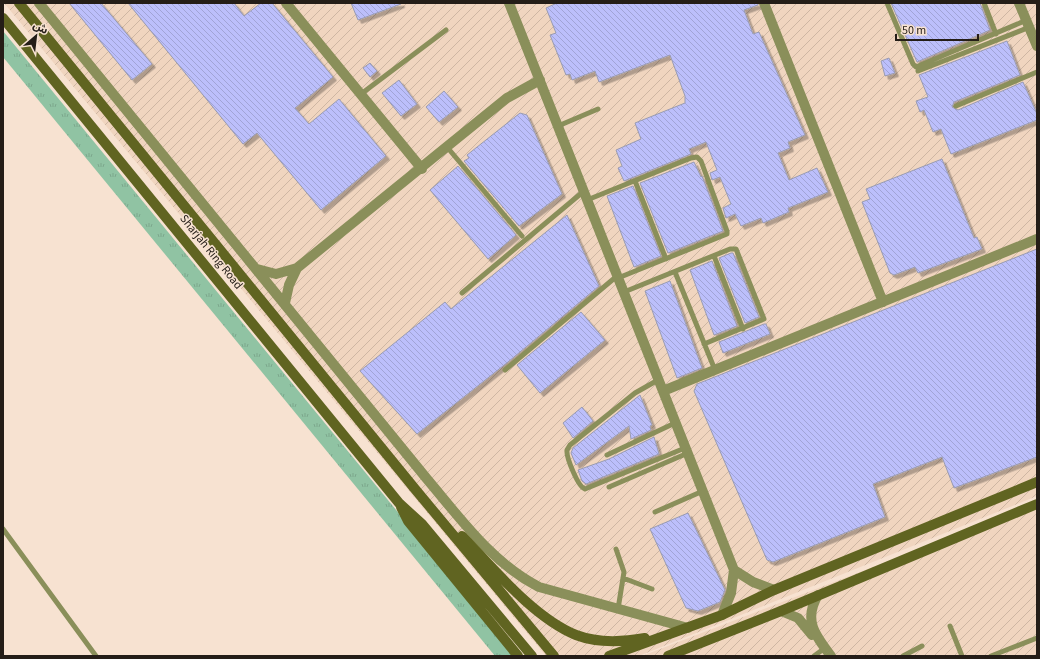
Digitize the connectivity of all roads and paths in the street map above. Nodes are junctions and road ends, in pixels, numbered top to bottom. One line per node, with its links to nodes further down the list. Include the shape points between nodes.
1 (19, 3): 48 (street)
2 (39, 3): 30 (street)
3 (286, 3): 17 (street)
4 (509, 3): 16 (street)
5 (764, 3): 35 (street)
6 (887, 3): 12 (lane, via 912,64 916,67)
7 (984, 3): 12 (lane)
8 (1020, 3): 10 (street)
9 (3, 18): 50 (street, Sharjah Ring Road)
10 (1028, 24): 12 (lane); 13 (street); 14 (lane)
11 (446, 30): 17 (lane)
12 (996, 34)
13 (1037, 46)
14 (918, 71)
15 (1037, 72): 18 (lane)
16 (540, 80): 20 (street); 21 (street, via 507,98)
17 (361, 94): 22 (street)
18 (956, 106)
19 (598, 109): 20 (lane)
20 (558, 126): 24 (street)
21 (447, 147): 22 (street); 25 (lane)
22 (422, 169): 29 (street)
23 (635, 181): 24 (lane); 28 (lane); 28 (lane, via 691,158 697,157 701,161 727,233)
24 (586, 195): 32 (street); 34 (lane)
25 (522, 236)
26 (1037, 239): 35 (street)
27 (714, 256): 31 (lane); 37 (lane); 37 (lane, via 730,248 736,249 764,318)
28 (666, 260): 32 (lane)
29 (297, 268): 30 (street, via 276,274); 36 (street, via 289,285)
30 (257, 269): 36 (street)
31 (675, 272): 33 (lane); 38 (lane)
32 (618, 277): 33 (street); 39 (lane)
33 (624, 292): 41 (street)
34 (462, 293)
35 (883, 302): 40 (street)
36 (285, 303): 60 (street, via 432,485 468,528 499,559 522,578 539,587)
37 (743, 329): 38 (lane)
38 (704, 344): 40 (lane)
39 (505, 370)
40 (715, 370): 42 (street)
41 (658, 380): 42 (street); 44 (lane, via 635,393 570,445 567,456 579,485 585,489)
42 (663, 391): 43 (street)
43 (675, 422): 44 (street); 45 (lane)
44 (686, 450): 47 (lane); 49 (street)
45 (608, 455)
46 (1037, 482): 58 (street)
47 (609, 487)
48 (415, 489): 65 (street, via 437,508 498,575 562,628 594,640 617,641); 73 (street)
49 (703, 491): 52 (lane); 55 (street)
50 (399, 503): 71 (street, via 408,521); 72 (street, via 422,524)
51 (1037, 504): 59 (street)
52 (655, 512)
53 (3, 529): 70 (lane)
54 (616, 549): 56 (lane, via 624,570)
55 (734, 570): 58 (street, via 753,582); 62 (street, via 731,593)
56 (623, 578): 57 (lane); 60 (lane)
57 (652, 588)
58 (774, 590): 62 (street)
59 (818, 595): 61 (street); 69 (street, via 811,610 810,620)
60 (618, 609): 64 (street)
61 (781, 611): 67 (street); 69 (street, via 798,618)
62 (722, 615): 64 (street)
63 (950, 626): 79 (lane)
64 (688, 628): 65 (street)
65 (670, 633): 74 (street)
66 (1037, 638): 80 (lane)
67 (693, 645): 75 (street); 76 (street)
68 (922, 646): 78 (lane)
69 (826, 649): 77 (lane)
70 (96, 656)
71 (518, 656)
72 (532, 656)
73 (554, 656)
74 (609, 656)
75 (668, 656)
76 (680, 656)
77 (814, 656)
78 (903, 656)
79 (962, 656)
80 (991, 656)

